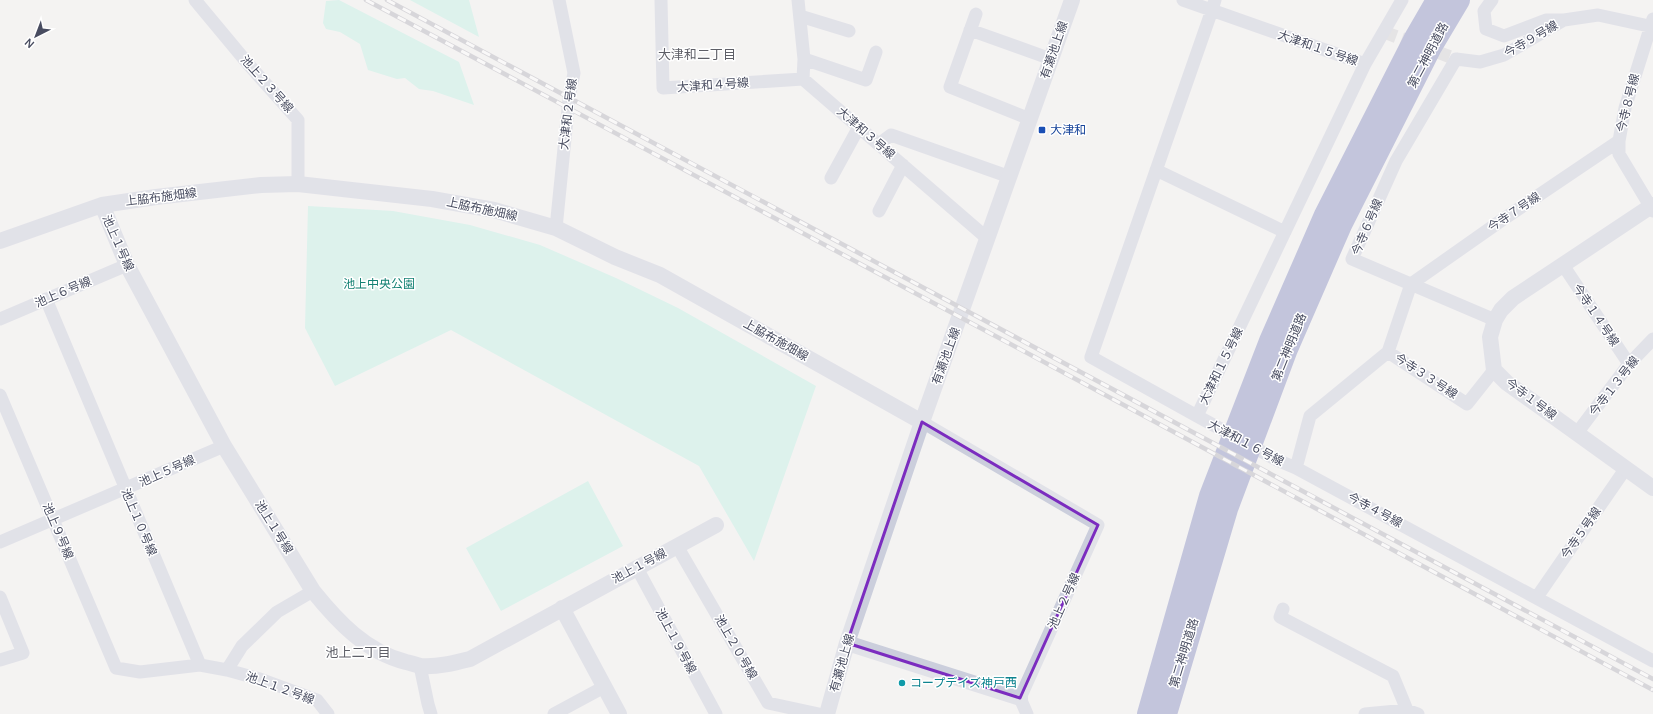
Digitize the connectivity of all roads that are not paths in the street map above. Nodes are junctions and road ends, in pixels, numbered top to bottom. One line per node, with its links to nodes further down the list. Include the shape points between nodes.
1 (195, 0): 32 (street, 池上２３号線, via 298,120)
2 (559, 0): 36 (street, 大津和２号線, via 574,73)
3 (661, 0): 23 (street, 大津和４号線, via 663,88)
4 (798, 0): 13 (street)
5 (1072, 0): 21 (street, 有瀬池上線)
6 (1183, 0): 11 (street, 大津和１５号線)
7 (1402, 0): 22 (street)
8 (1437, 0): 86 (highway, 第二神明道路, via 1325,214 1270,341 1210,496)
9 (1459, 0): 87 (highway, 第二神明道路, via 1431,47 1341,225 1287,349 1227,509)
10 (1492, 0): 14 (street, via 1484,12 1486,29 1504,36 1546,20)
11 (1213, 5): 22 (street, 大津和１５号線); 29 (street, 大津和１５号線)
12 (976, 14): 16 (street)
13 (800, 16): 17 (street); 19 (street)
14 (1564, 20): 15 (street, 今寺９号線, via 1598,15); 20 (street, 今寺９号線, via 1504,55 1480,62)
15 (1652, 24): 26 (street, 今寺８号線, via 1625,108)
16 (970, 30): 21 (street); 24 (street, via 950,87)
17 (849, 31)
18 (876, 52): 19 (street, via 866,80)
19 (804, 59): 23 (street)
20 (1456, 59): 42 (street, 今寺６号線, via 1396,161 1352,259)
21 (1051, 60): 24 (street, 有瀬池上線)
22 (1365, 64): 37 (street, 大津和１５号線)
23 (803, 79): 25 (street, 大津和３号線)
24 (1030, 119): 30 (street, 有瀬池上線)
25 (859, 127): 27 (street, 大津和３号線); 31 (street)
26 (1619, 141): 34 (street, 今寺８号線, via 1619,154); 42 (street, 今寺７号線)
27 (879, 144): 28 (street, 大津和３号線); 30 (street, via 891,135)
28 (903, 165): 35 (street); 38 (street, 大津和３号線)
29 (1156, 170): 37 (street); 51 (street, 大津和１５号線, via 1091,357)
30 (1010, 177): 38 (street, 有瀬池上線)
31 (831, 178)
32 (298, 184): 33 (street, 上脇布施畑線, via 261,185); 36 (street, 上脇布施畑線, via 440,200 494,210)
33 (102, 205): 39 (street, 上脇布施畑線); 40 (street, 池上１号線)
34 (1652, 208): 41 (street, 今寺１号線)
35 (879, 211)
36 (556, 228): 52 (street, 上脇布施畑線, via 615,257 660,275)
37 (1285, 232): 51 (street, 大津和１５号線)
38 (988, 238): 52 (street, 有瀬池上線)
39 (0, 241)
40 (127, 264): 43 (street, 池上６号線); 54 (street, 池上１号線)
41 (1562, 265): 45 (street, 今寺１号線, via 1513,298 1500,310); 48 (street, 今寺１４号線)
42 (1411, 284): 45 (street, 今寺６号線); 47 (street)
43 (46, 299): 44 (street, 池上６号線); 58 (street, 池上１０号線)
44 (0, 319)
45 (1495, 320): 49 (street, 今寺１号線, via 1490,337)
46 (1653, 339): 48 (street, 今寺１３号線)
47 (1388, 352): 49 (street, 今寺３３号線, via 1468,404); 55 (street, via 1310,416)
48 (1629, 364): 53 (street, 今寺１３号線)
49 (1494, 370): 53 (street, 今寺１号線, via 1507,383)
50 (0, 395): 59 (street, 池上９号線)
51 (1196, 416): 55 (street, 大津和１６号線)
52 (922, 422): 69 (street, 有瀬池上線); 76 (street, 池上２号線, via 1098,525)
53 (1577, 433): 56 (street, 今寺１号線)
54 (224, 446): 58 (street, 池上５号線); 64 (street, 池上１号線)
55 (1296, 468): 66 (street, 今寺４号線)
56 (1626, 468): 57 (street, 今寺１号線); 66 (street, 今寺５号線)
57 (1653, 488)
58 (125, 489): 59 (street, 池上５号線); 72 (street, 池上１０号線)
59 (53, 520): 61 (street, 池上５号線); 72 (street, 池上９号線, via 116,668 140,672)
60 (716, 525): 62 (street, 池上１号線)
61 (0, 542)
62 (677, 546): 63 (street, 池上１号線); 83 (street, 池上２０号線, via 768,703)
63 (637, 568): 67 (street, 池上１号線); 82 (street, 池上１９号線)
64 (313, 591): 73 (street, 池上１号線, via 333,615 371,648 394,659); 74 (street, via 277,612 242,646)
65 (0, 597): 70 (street, via 23,653)
66 (1537, 597): 71 (street, 今寺４号線)
67 (562, 608): 73 (street, 池上１号線, via 470,659); 75 (street)
68 (1283, 609): 77 (street, via 1280,617 1393,676)
69 (846, 644): 76 (street); 84 (street, 有瀬池上線)
70 (0, 660)
71 (1653, 660)
72 (200, 665): 74 (street, 池上１２号線)
73 (420, 666): 79 (street)
74 (227, 670): 78 (street, 池上１２号線, via 317,700)
75 (604, 687): 80 (street); 81 (street)
76 (1020, 698): 85 (street)
77 (1412, 712): 88 (street)
78 (328, 714)
79 (431, 714)
80 (554, 714)
81 (619, 714)
82 (716, 714)
83 (819, 714)
84 (827, 714)
85 (1027, 714)
86 (1148, 714)
87 (1166, 714)
88 (1365, 714)

